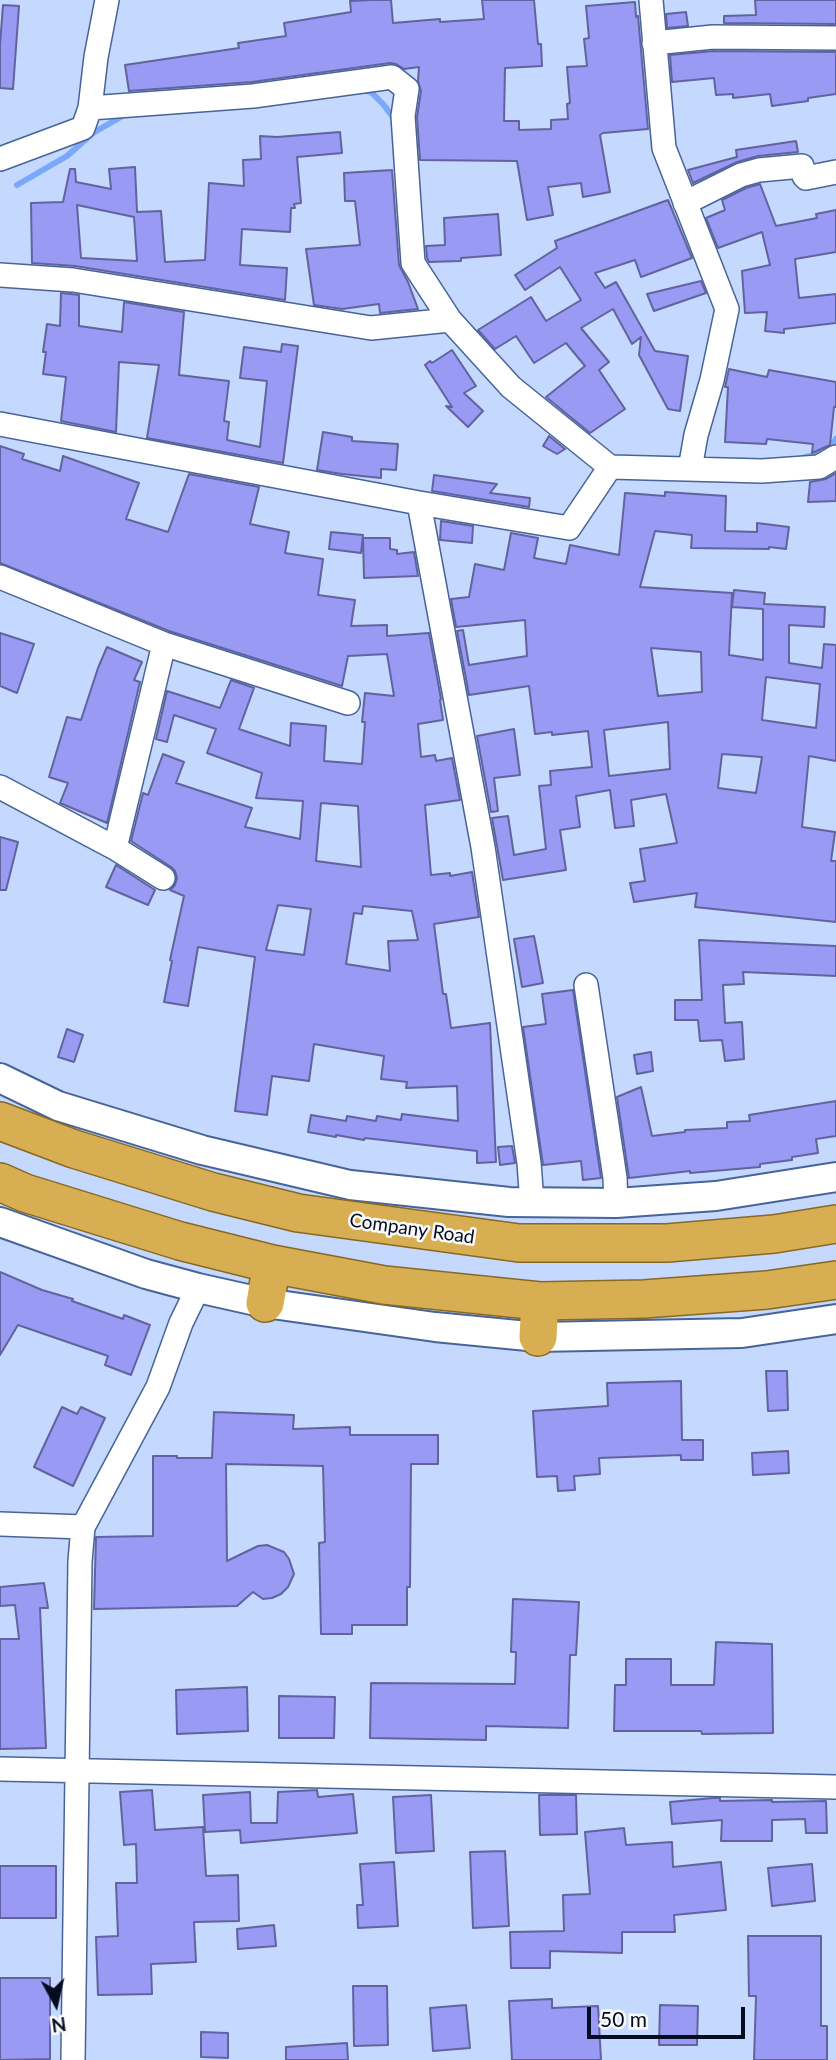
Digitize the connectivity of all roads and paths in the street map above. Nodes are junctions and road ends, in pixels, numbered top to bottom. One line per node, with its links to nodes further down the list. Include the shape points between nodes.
1 (107, 0): 5 (street)
2 (651, 0): 4 (street)
3 (836, 38): 4 (street, via 713,37)
4 (654, 43): 8 (street, via 664,148)
5 (90, 108): 6 (street, via 83,128); 10 (street, via 253,96 392,77 407,89 403,116 413,263)
6 (0, 159)
7 (836, 172): 8 (street, via 806,178 802,166 759,170)
8 (685, 203): 14 (street, via 727,309)
9 (0, 275): 10 (street, via 73,280 371,328)
10 (450, 320): 13 (street, via 511,387)
11 (0, 424): 15 (street)
12 (836, 457): 14 (street, via 819,467)
13 (610, 467): 14 (street); 15 (street, via 569,528)
14 (690, 469)
15 (419, 503): 27 (street, via 483,847)
16 (0, 577): 17 (street)
17 (164, 644): 18 (street); 20 (street)
18 (348, 703)
19 (0, 787): 20 (street)
20 (115, 848): 21 (street)
21 (163, 878)
22 (586, 985): 28 (street)
23 (0, 1078): 27 (street, via 58,1106 242,1160 350,1185)
24 (0, 1121): 30 (highway, Company Road, via 74,1149 298,1213 519,1243 667,1243)
25 (836, 1177): 28 (street, via 716,1196)
26 (0, 1182): 31 (highway, via 180,1241)
27 (532, 1202): 28 (street)
28 (616, 1203)
29 (0, 1222): 33 (street)
30 (836, 1224)
31 (272, 1264): 34 (highway, via 384,1285); 35 (highway)
32 (836, 1280): 34 (highway, via 753,1292)
33 (198, 1288): 35 (street); 39 (street, via 158,1387)
34 (540, 1301): 37 (highway)
35 (265, 1303): 37 (street)
36 (836, 1319): 37 (street, via 742,1333)
37 (538, 1337)
38 (0, 1524): 39 (street)
39 (83, 1527): 41 (street)
40 (0, 1769): 41 (street)
41 (77, 1772): 42 (street); 43 (street)
42 (836, 1787)
43 (73, 2060)

